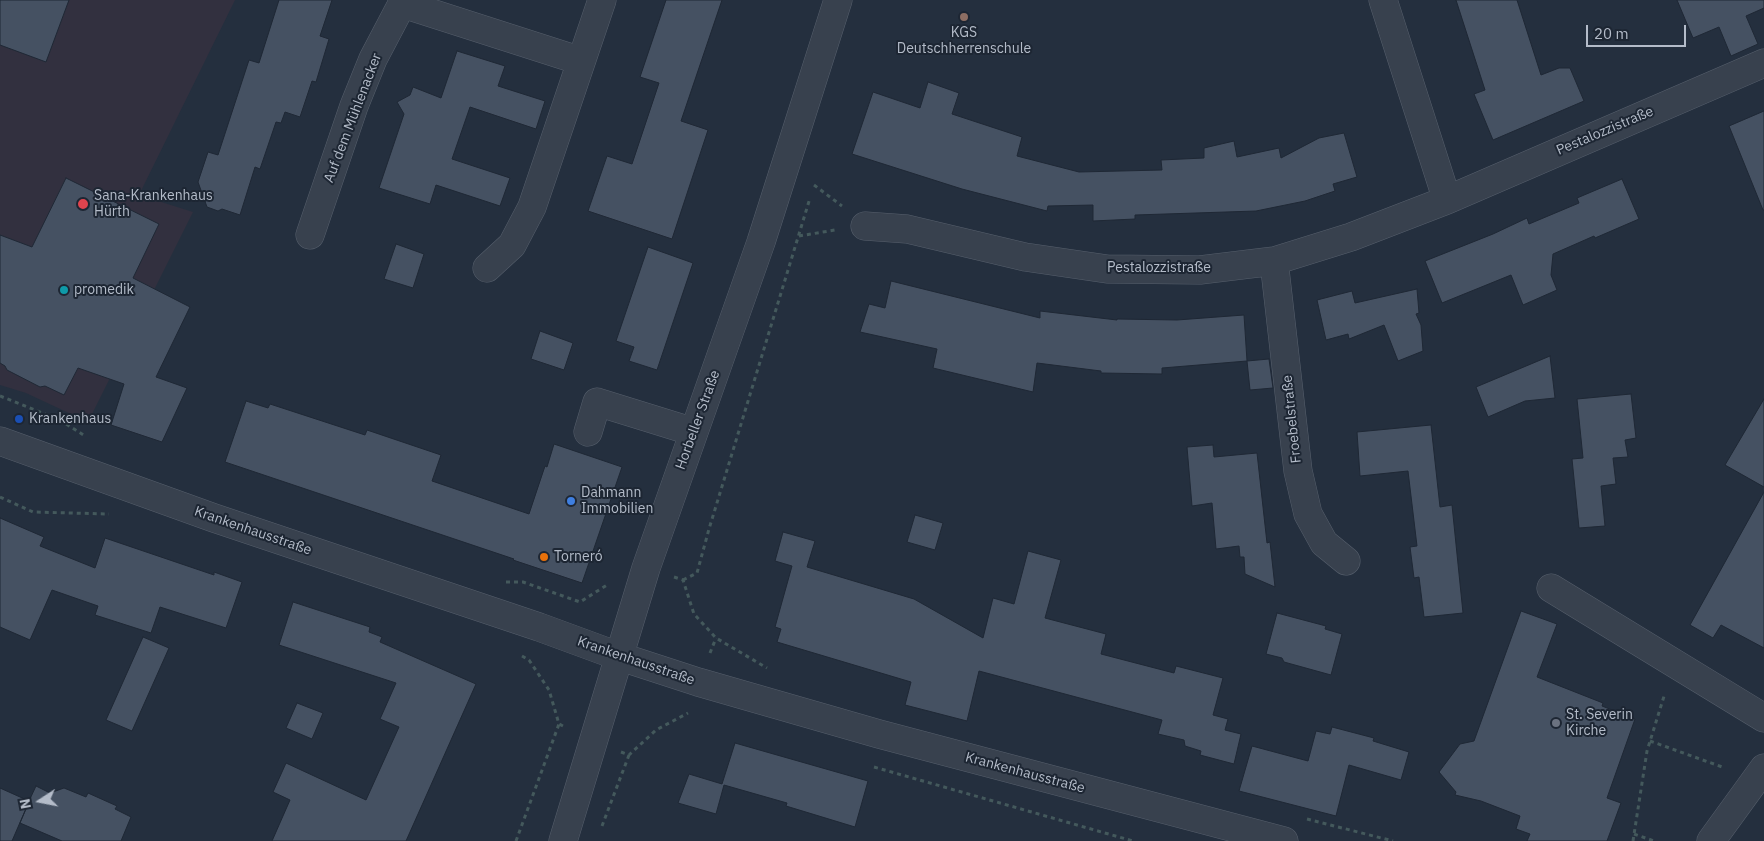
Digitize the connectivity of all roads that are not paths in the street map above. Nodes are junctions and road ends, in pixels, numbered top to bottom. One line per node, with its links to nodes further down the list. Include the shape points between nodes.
1 (602, 0): 5 (street)
2 (838, 0): 13 (street, Horbeller Straße, via 762,242)
3 (1383, 0): 7 (street)
4 (404, 2): 5 (street, Auf dem Mühlenacker); 9 (street, Auf dem Mühlenacker, via 373,59 357,98)
5 (581, 61): 11 (street, via 532,207 512,245)
6 (1764, 63): 7 (street, Pestalozzistraße)
7 (1447, 200): 10 (street, Pestalozzistraße, via 1351,237)
8 (865, 226): 10 (street, Pestalozzistraße, via 907,229 1025,256 1107,269 1200,270)
9 (310, 235)
10 (1274, 261): 15 (street, Froebelstraße, via 1298,471 1308,514 1324,543)
11 (487, 268)
12 (588, 432): 13 (street, via 597,402)
13 (694, 432): 17 (street, Horbeller Straße)
14 (0, 442): 17 (street, Krankenhausstraße)
15 (1346, 561)
16 (1551, 588): 18 (street)
17 (618, 656): 20 (street, Horbeller Straße); 21 (street, Krankenhausstraße, via 879,734)
18 (1764, 718)
19 (1760, 773): 22 (street)
20 (563, 841)
21 (1284, 841)
22 (1711, 841)

